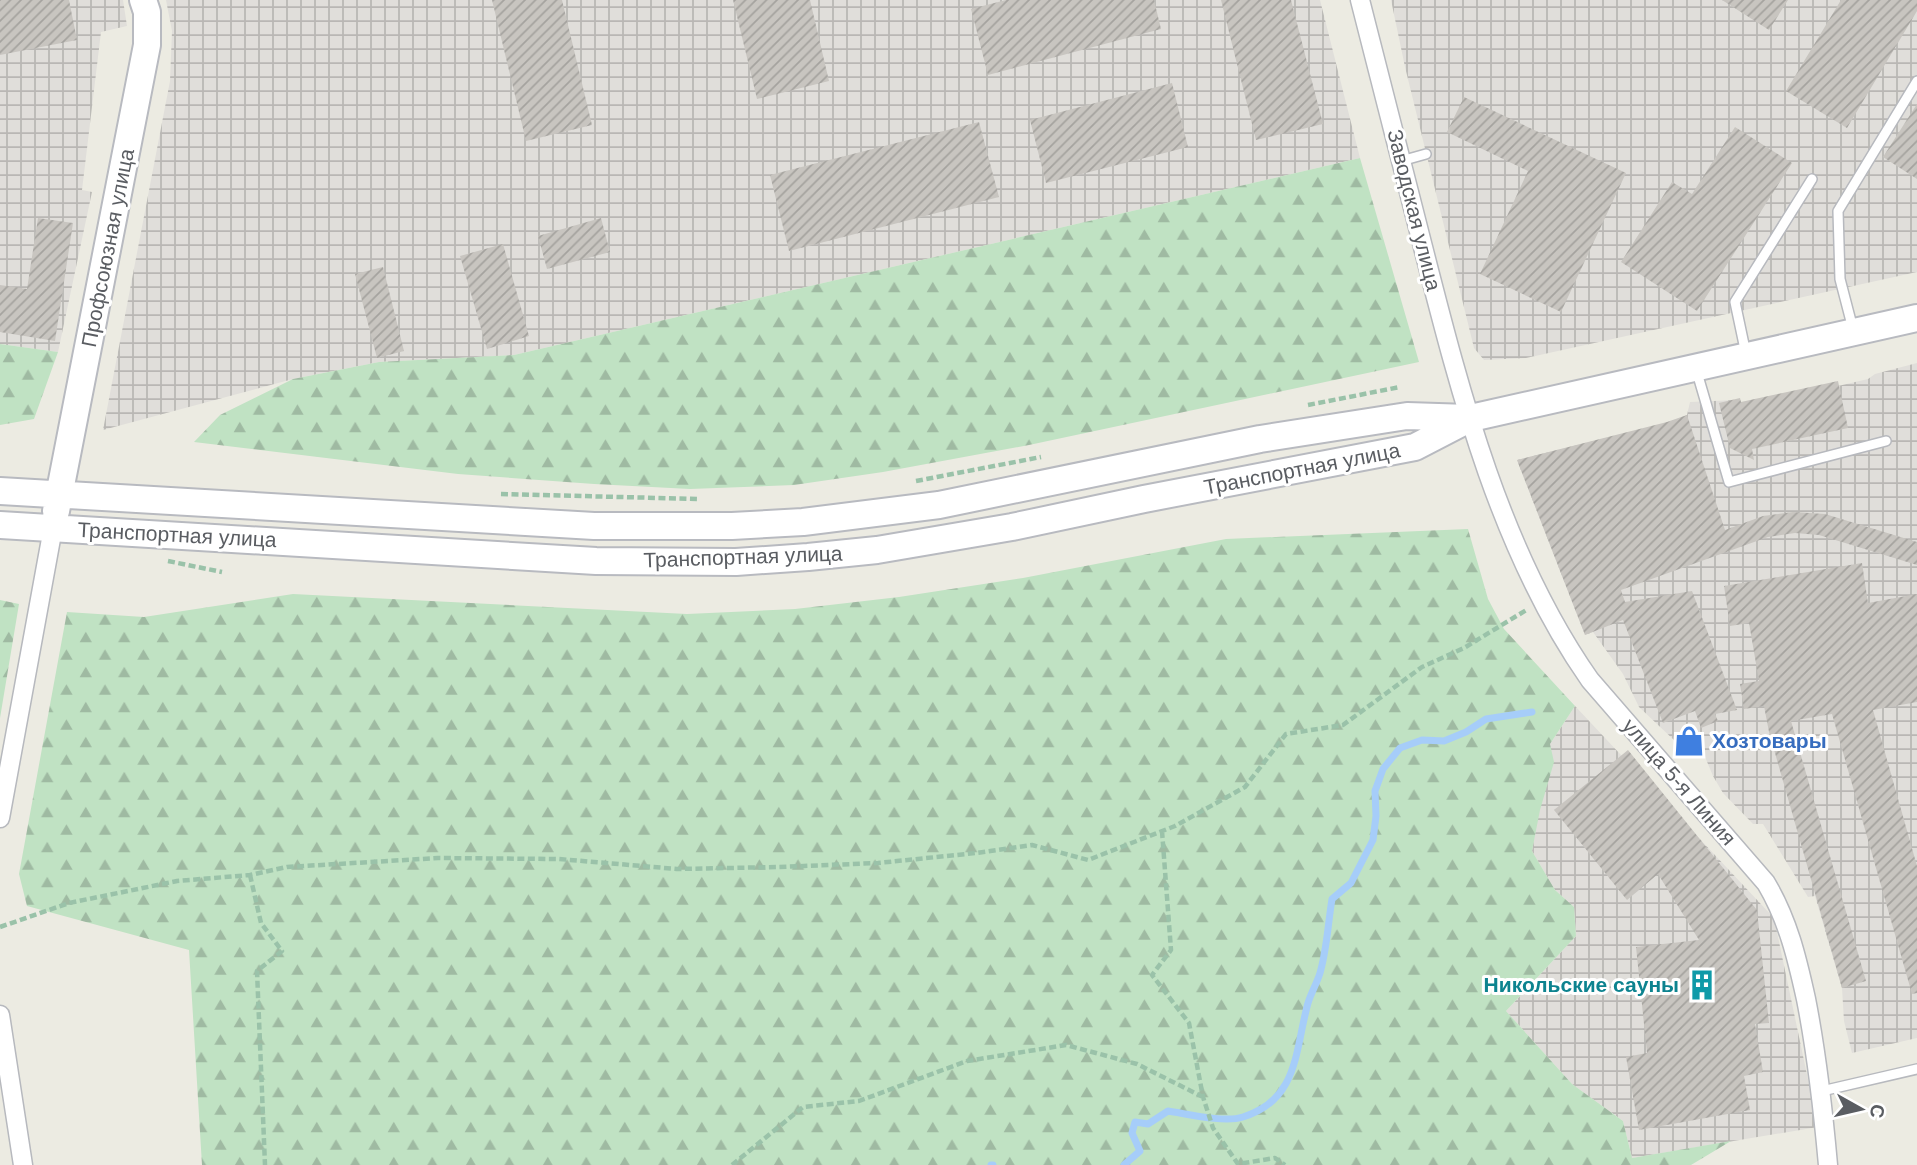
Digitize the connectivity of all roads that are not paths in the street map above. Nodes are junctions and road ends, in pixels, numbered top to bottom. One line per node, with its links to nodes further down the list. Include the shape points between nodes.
1 (143, 0): 14 (street, Профсоюзная улица, via 147,45)
2 (1360, 0): 5 (street, Заводская улица)
3 (1917, 82): 8 (lane, via 1838,211 1840,279)
4 (1426, 154): 5 (lane)
5 (1401, 161): 11 (street, Заводская улица)
6 (1812, 179): 9 (lane, via 1735,303)
7 (1917, 318): 8 (street, Транспортная улица)
8 (1853, 332): 9 (street, Транспортная улица)
9 (1746, 356): 10 (street, Транспортная улица)
10 (1695, 368): 11 (street, Транспортная улица); 12 (lane, via 1729,482)
11 (1471, 418): 14 (street, Транспортная улица, via 1407,415 1260,439 939,505 756,525 594,526); 16 (street, Транспортная улица, via 1415,447 999,530 808,558 596,561); 20 (street, улица 5-я Линия, via 1504,515 1541,601 1566,645 1590,680 1766,883 1779,905 1798,961)
12 (1886, 441)
13 (0, 491): 14 (street, Транспортная улица)
14 (59, 494): 16 (street, Профсоюзная улица)
15 (0, 525): 16 (street, Транспортная улица)
16 (53, 528): 17 (street)
17 (0, 818)
18 (0, 1015): 21 (street)
19 (1917, 1069): 20 (lane)
20 (1822, 1091): 22 (street, улица 5-я Линия)
21 (23, 1165)
22 (1828, 1165)

